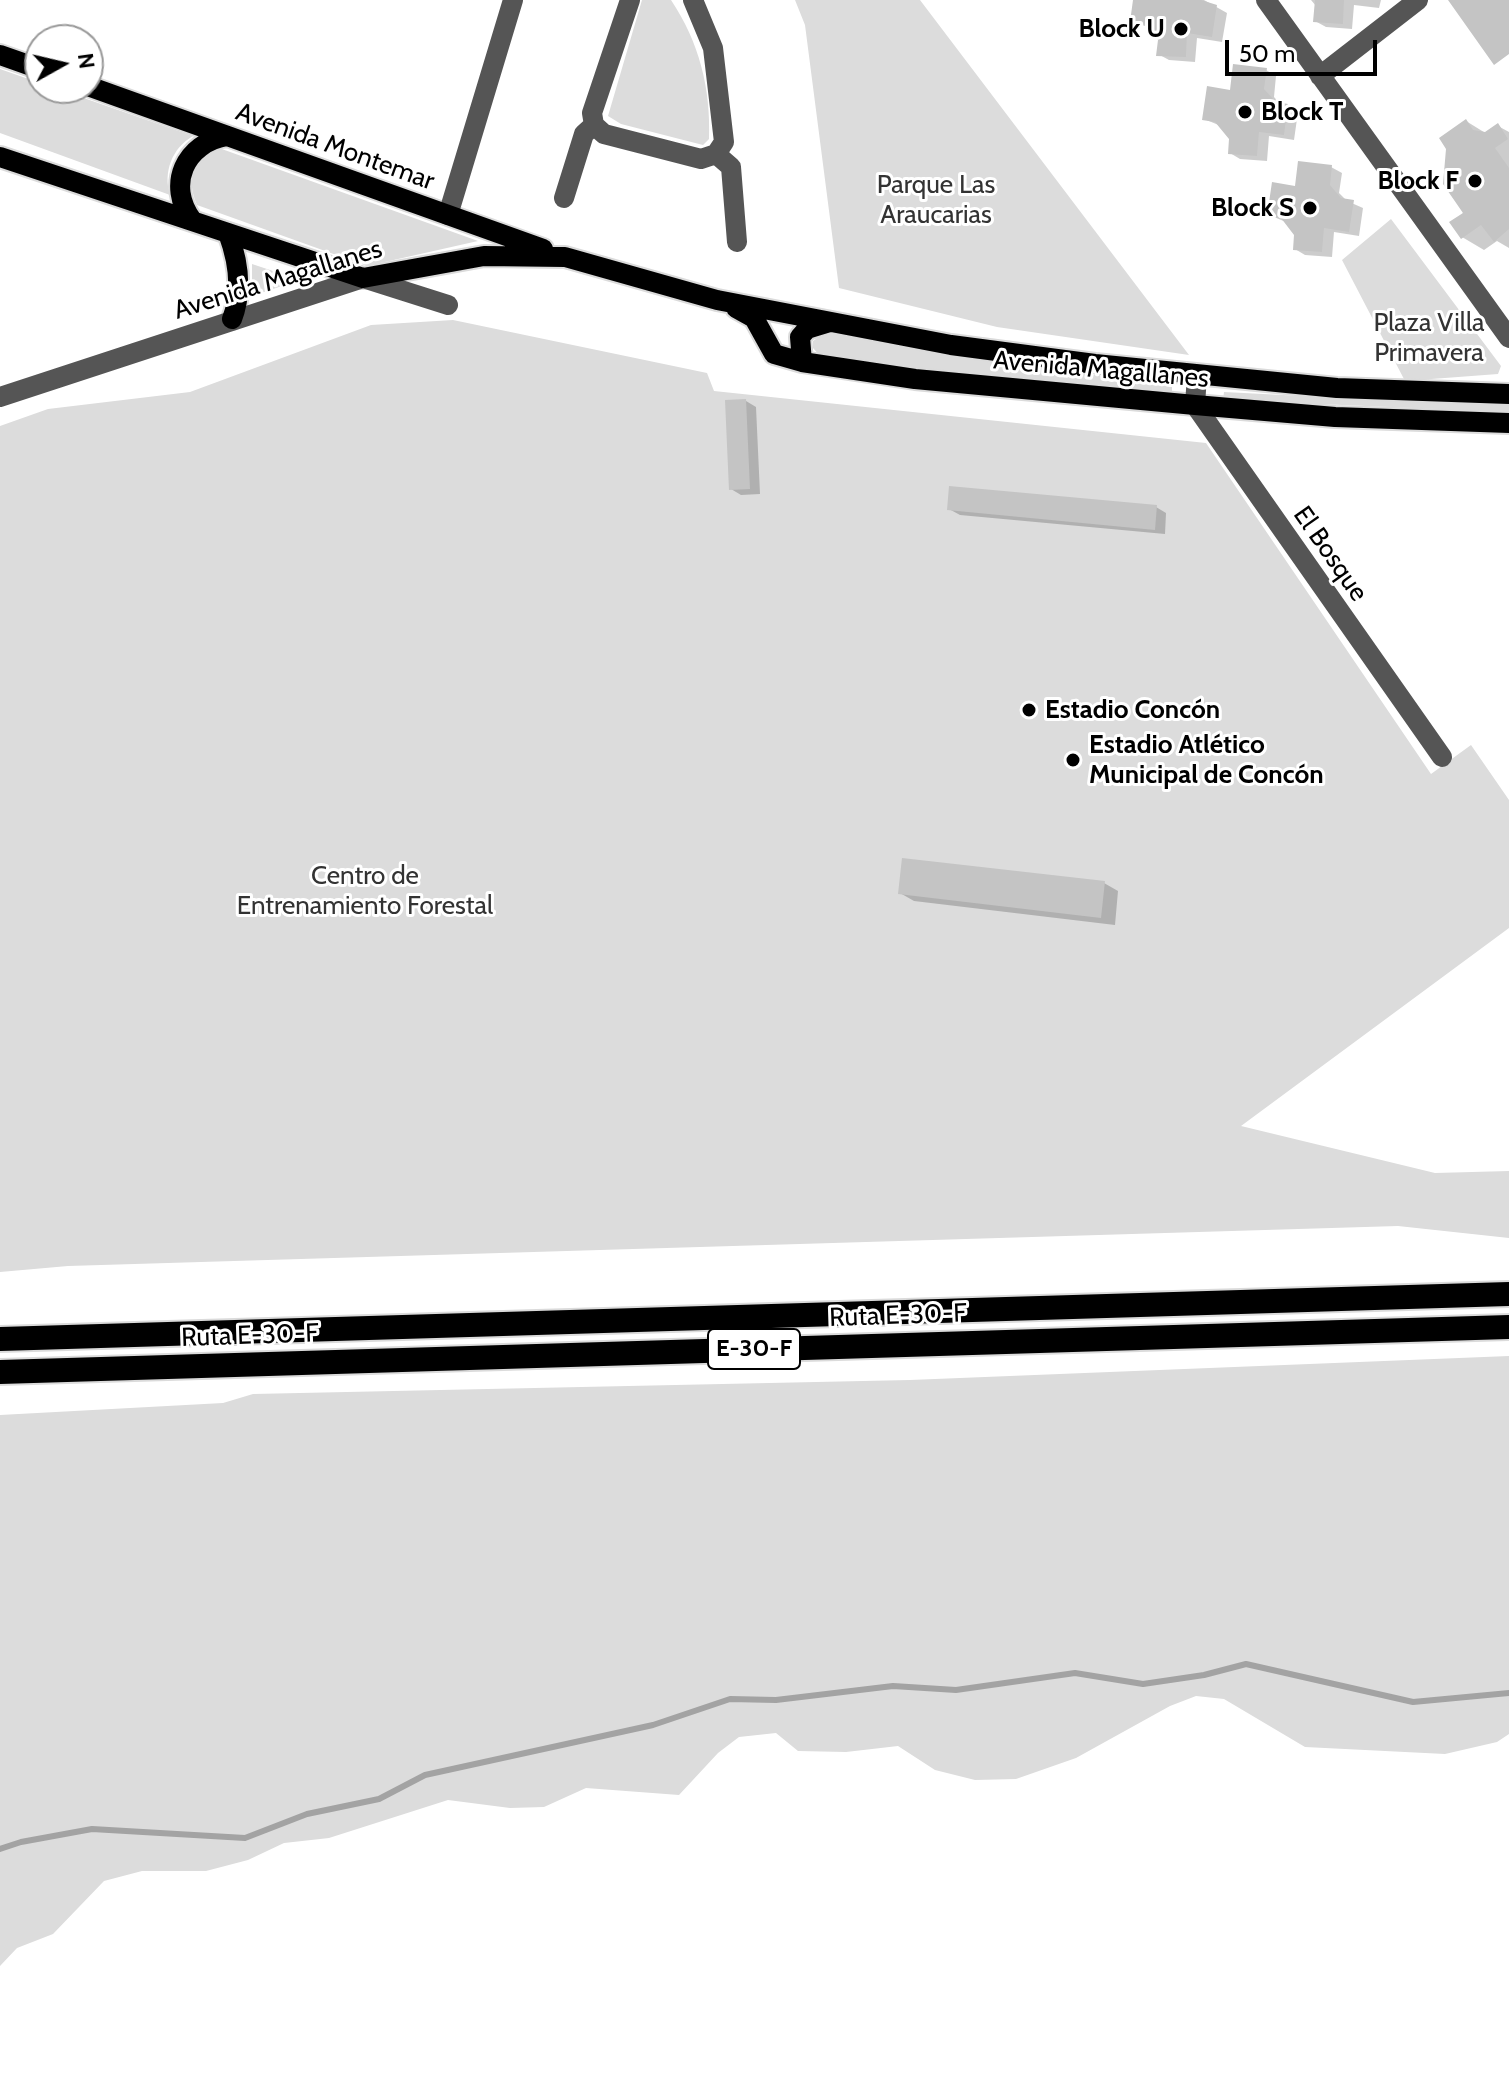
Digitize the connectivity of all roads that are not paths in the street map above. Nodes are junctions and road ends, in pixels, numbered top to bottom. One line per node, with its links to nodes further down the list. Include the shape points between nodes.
1 (513, 0): 15 (street)
2 (630, 0): 10 (street, via 592,113)
3 (693, 0): 12 (street, via 713,48 724,142)
4 (1266, 0): 8 (street)
5 (1418, 0): 8 (street)
6 (0, 55): 7 (main road)
7 (24, 63)
8 (1320, 76): 25 (street)
9 (104, 92): 11 (main road, Avenida Montemar)
10 (594, 125): 12 (street, via 604,134 701,159); 14 (street, via 584,134)
11 (227, 136): 15 (main road, Avenida Montemar); 16 (main road, via 206,142 183,166 180,195)
12 (716, 154): 18 (street, via 731,167)
13 (0, 157): 16 (main road)
14 (564, 198)
15 (448, 215): 19 (main road, Avenida Montemar)
16 (192, 220): 17 (main road)
17 (228, 233): 20 (main road); 23 (main road, via 237,270)
18 (737, 242)
19 (565, 257): 20 (main road, Avenida Magallanes, via 484,256); 21 (main road, Avenida Magallanes)
20 (363, 278): 22 (street); 23 (street, Avenida Magallanes)
21 (717, 300): 24 (main road, Avenida Magallanes); 26 (main road, Avenida Magallanes, via 754,318 774,354)
22 (448, 305)
23 (232, 319): 29 (street, Avenida Magallanes)
24 (831, 322): 26 (main road, via 807,329 800,337); 27 (main road, Avenida Magallanes, via 951,345)
25 (1509, 338)
26 (802, 362): 30 (main road, Avenida Magallanes, via 915,379)
27 (1197, 375): 28 (main road, Avenida Magallanes, via 1337,388); 30 (street)
28 (1509, 394)
29 (0, 397)
30 (1195, 405): 31 (main road, Avenida Magallanes); 32 (street, El Bosque)
31 (1509, 423)
32 (1442, 757)
33 (1509, 1294): 35 (highway, Ruta E-30-F / E-30-F)
34 (1509, 1327): 36 (highway, Ruta E-30-F / E-30-F)
35 (0, 1339)
36 (0, 1372)

